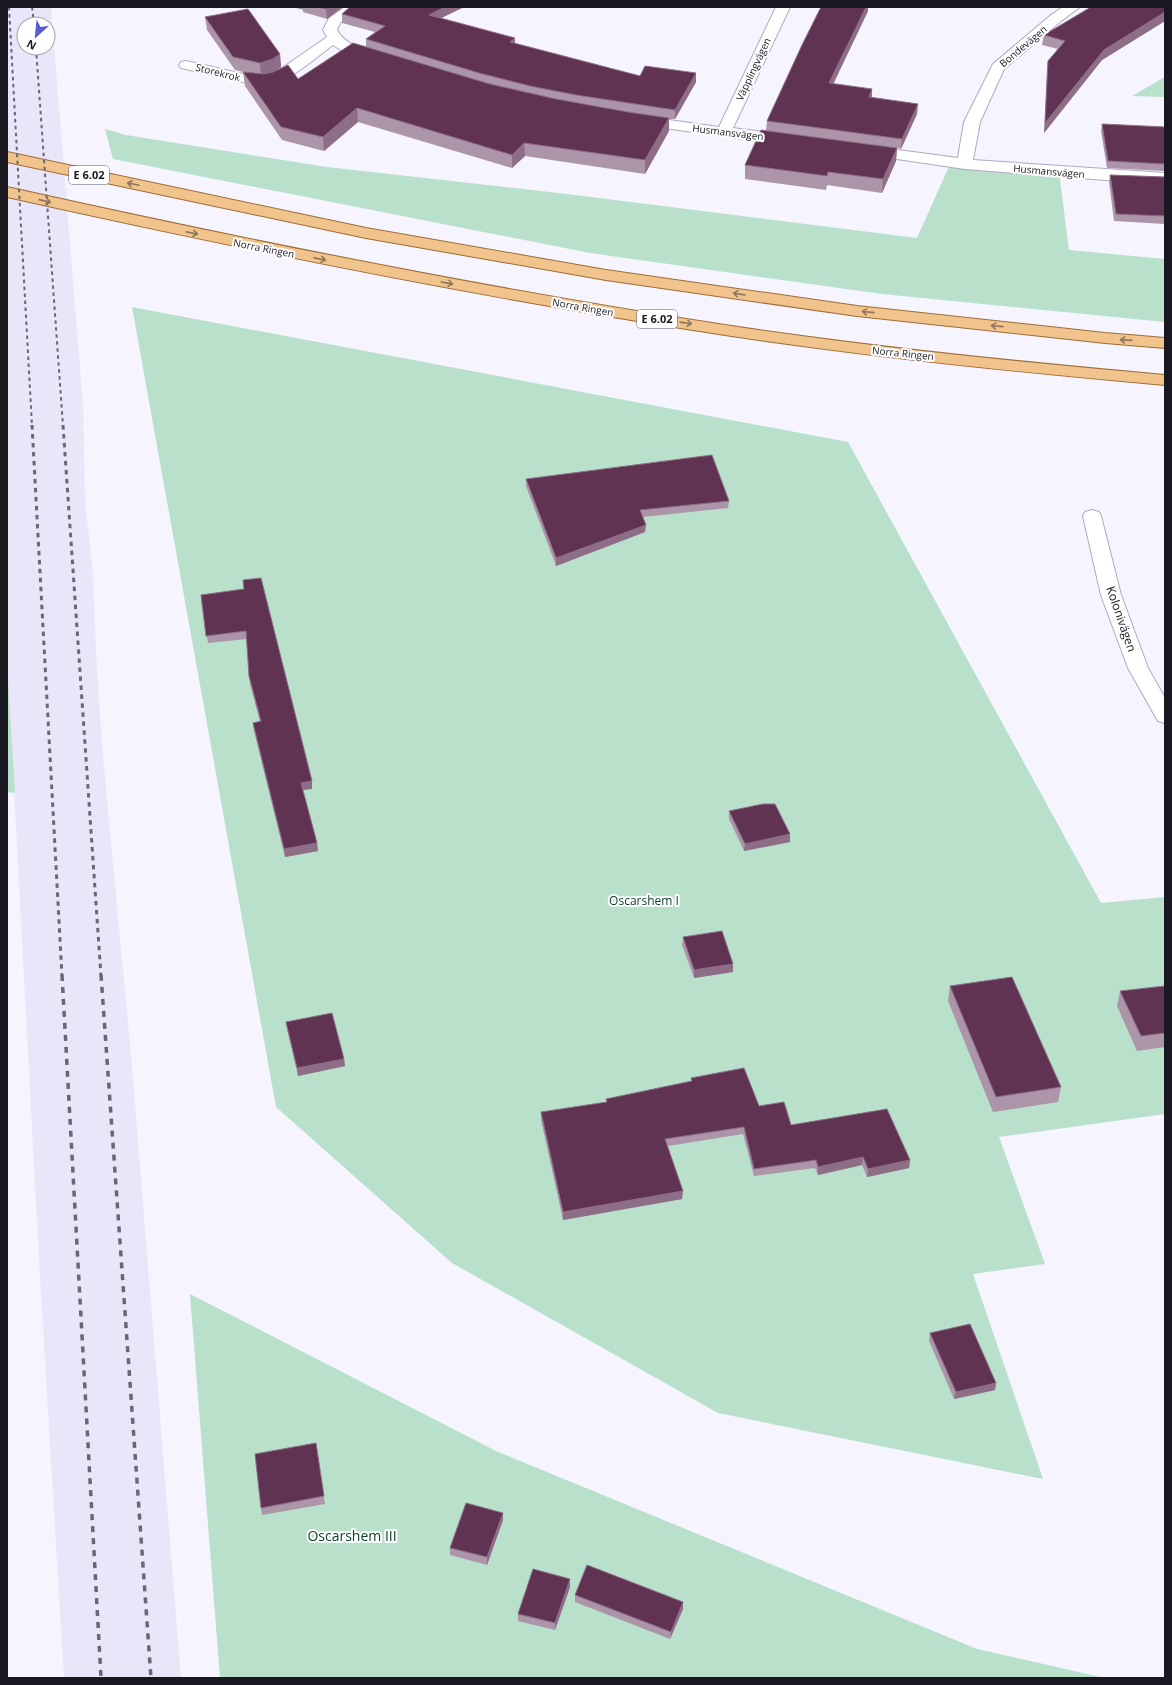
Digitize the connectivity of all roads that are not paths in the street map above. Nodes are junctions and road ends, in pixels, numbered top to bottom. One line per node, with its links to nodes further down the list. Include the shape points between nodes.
1 (354, 7): 4 (street, via 334,21 330,30)
2 (783, 7): 8 (street, Väpplingvägen)
3 (1073, 7): 12 (street, Bondevägen, via 1056,18 998,67 972,122)
4 (334, 38): 5 (street, via 346,48); 6 (street, Storekrok, via 269,81 248,80)
5 (391, 61)
6 (186, 65)
7 (628, 120): 8 (street, Husmansvägen)
8 (724, 131): 9 (street, Husmansvägen)
9 (802, 142)
10 (857, 149): 12 (street, Husmansvägen)
11 (7, 157): 15 (main road, E 6.02, one-way to 11, via 857,311 606,275 366,233)
12 (965, 164): 13 (street, Husmansvägen, via 1105,176)
13 (1165, 178)
14 (7, 192): 16 (main road, Norra Ringen / E 6.02, one-way to 16, via 154,226 590,309 846,347 1097,375)
15 (1165, 343)
16 (1165, 380)
17 (1092, 516): 18 (street, Kolonivägen, via 1111,595 1138,668)
18 (1165, 716)

